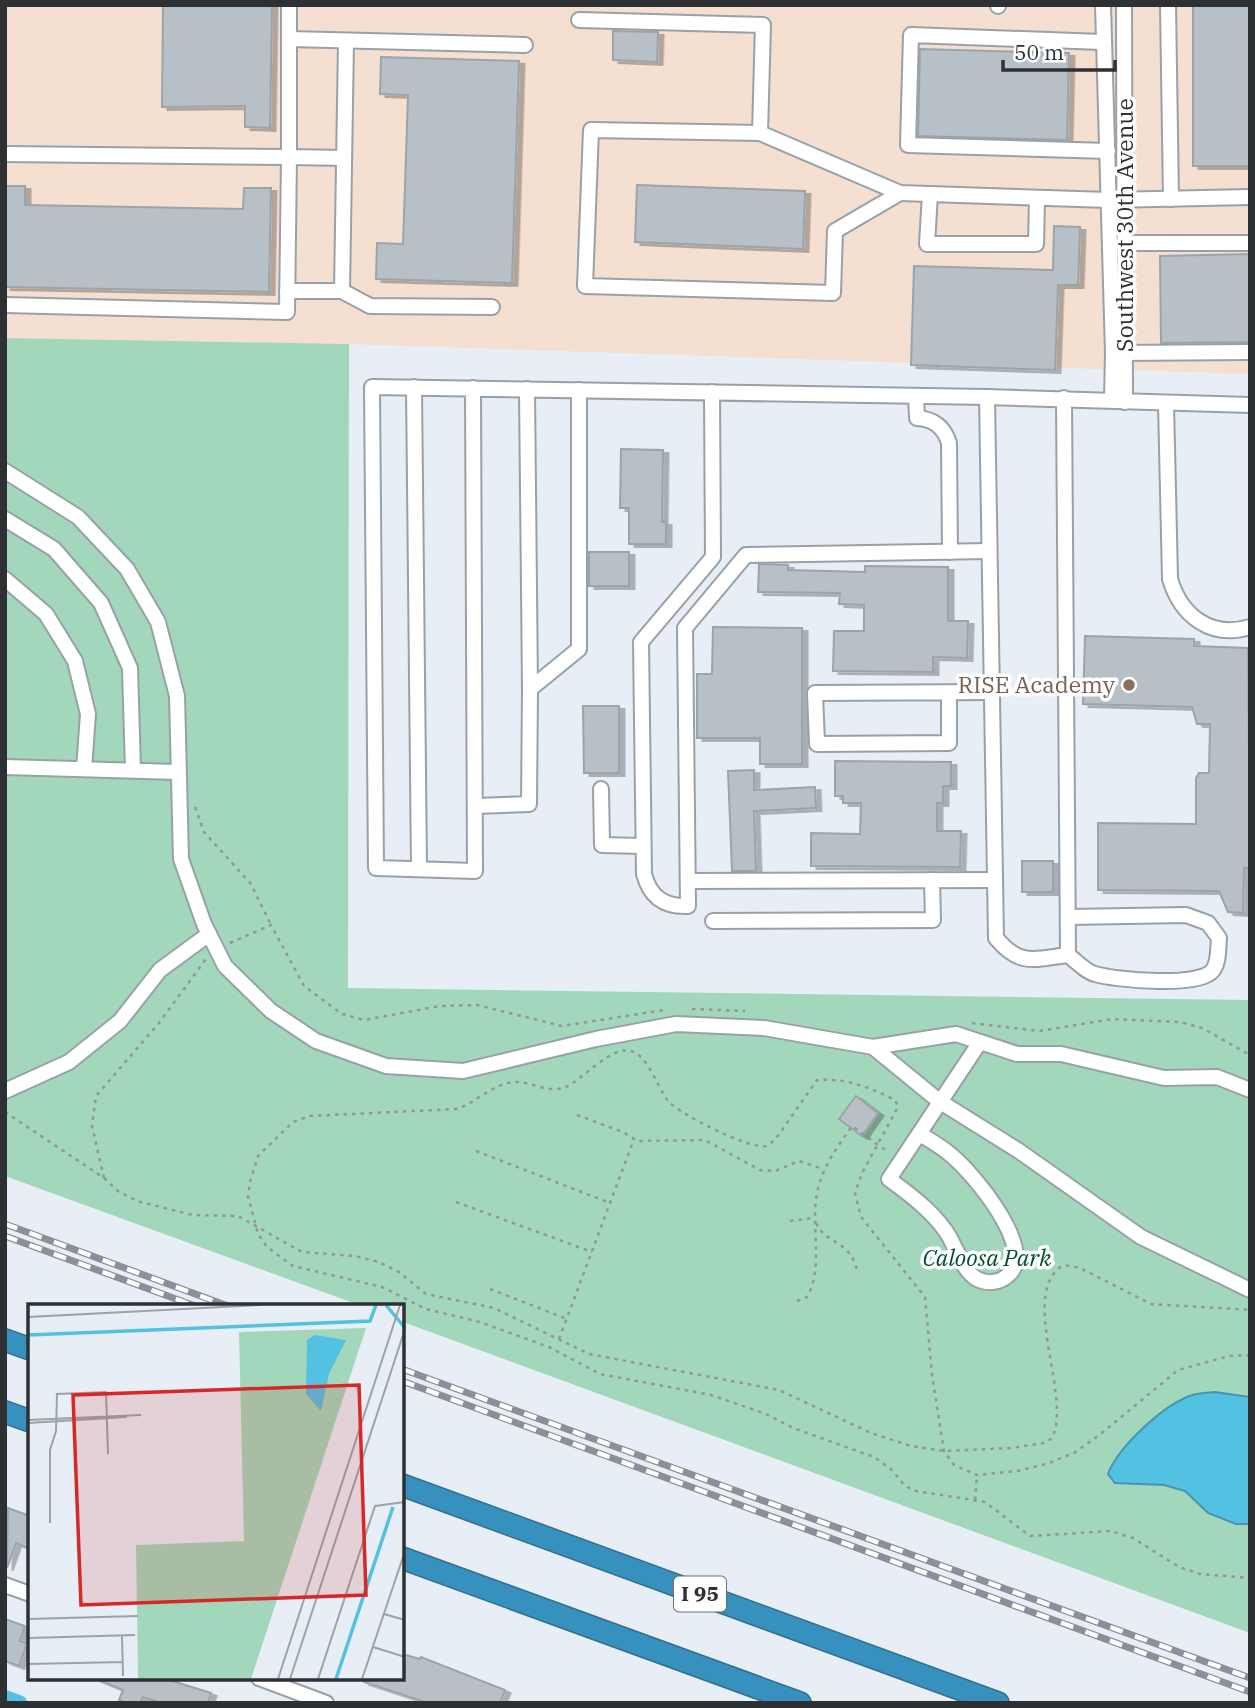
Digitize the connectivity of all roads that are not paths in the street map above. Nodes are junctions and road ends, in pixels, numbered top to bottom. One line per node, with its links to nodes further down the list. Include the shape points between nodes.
1 (289, 5): 6 (street)
2 (1103, 5): 8 (street, Southwest 30th Avenue)
3 (1124, 5): 21 (street, Southwest 30th Avenue)
4 (1168, 5): 19 (street)
5 (579, 20): 10 (street, via 763,25)
6 (289, 40): 7 (street); 13 (street)
7 (346, 41): 9 (street); 14 (street)
8 (1102, 42): 11 (street, Southwest 30th Avenue); 11 (street, via 911,34 908,145)
9 (524, 45)
10 (760, 133): 15 (street); 15 (street, via 591,130 585,286 833,293 835,231)
11 (1108, 151): 20 (street, Southwest 30th Avenue)
12 (5, 154): 13 (street)
13 (289, 157): 14 (street); 24 (street)
14 (344, 158): 25 (street)
15 (900, 193): 16 (street)
16 (930, 194): 18 (street); 18 (street, via 928,244 1036,244)
17 (1250, 197): 19 (street)
18 (1037, 198): 20 (street)
19 (1171, 199): 21 (street)
20 (1109, 200): 21 (street); 29 (street, Southwest 30th Avenue)
21 (1126, 200): 22 (street, Southwest 30th Avenue)
22 (1126, 243): 23 (street); 29 (street, Southwest 30th Avenue)
23 (1250, 243)
24 (287, 291): 25 (street); 26 (street, via 287,312)
25 (342, 291): 27 (street, via 370,306)
26 (5, 306)
27 (492, 307)
28 (1250, 352): 29 (street)
29 (1120, 353): 38 (street, Southwest 30th Avenue)
30 (414, 387): 31 (street); 57 (street); 57 (street, via 372,387 376,868)
31 (473, 388): 32 (street); 55 (street)
32 (527, 389): 33 (street); 47 (street)
33 (579, 390): 34 (street); 47 (street, via 579,649)
34 (712, 392): 35 (street); 56 (street, via 713,557 641,642)
35 (916, 396): 36 (street); 44 (street, via 917,418 934,422 949,443)
36 (987, 397): 37 (street); 43 (street)
37 (1064, 398): 38 (street); 61 (street)
38 (1118, 401): 39 (street)
39 (1166, 403): 40 (street); 46 (street, via 1170,579 1176,597 1186,613 1202,624 1219,630)
40 (1250, 405)
41 (5, 471): 53 (street, via 78,517 127,569 158,622 177,696)
42 (5, 519): 52 (street, via 54,549 101,603 130,668)
43 (989, 551): 44 (street); 49 (street)
44 (950, 552): 60 (street, via 746,555 685,628)
45 (5, 579): 51 (street, via 46,614 75,661 88,714)
46 (1250, 627)
47 (530, 689): 55 (street, via 529,804)
48 (949, 692): 48 (street, via 816,693 817,744 949,743); 49 (street)
49 (992, 692): 59 (street)
50 (5, 767): 51 (street)
51 (84, 769): 52 (street)
52 (134, 771): 53 (street)
53 (178, 772): 63 (street, via 181,859)
54 (601, 789): 56 (street, via 602,845)
55 (475, 806): 57 (street, via 475,871)
56 (643, 846): 60 (street, via 643,874 654,896 676,907 688,906)
57 (419, 869)
58 (932, 880): 59 (street); 60 (street); 62 (street, via 933,920)
59 (995, 880): 64 (street, via 996,938 1007,952 1026,961)
60 (688, 881)
61 (1069, 917): 64 (street); 64 (street, via 1186,915 1208,923 1219,938 1213,971 1201,979 1165,981 1092,974)
62 (713, 921)
63 (209, 934): 66 (street, via 225,966 271,1011 316,1041 386,1066 463,1070 676,1024 764,1028); 68 (street, via 160,970 120,1021 69,1062)
64 (1069, 955)
65 (980, 1042): 66 (street, via 956,1034); 67 (street, via 1017,1054 1061,1054 1164,1078 1217,1077); 69 (street)
66 (873, 1047): 69 (street)
67 (1250, 1090)
68 (5, 1091)
69 (939, 1101): 70 (street); 71 (street, via 1141,1237)
70 (920, 1134): 70 (street, via 889,1179 945,1229 973,1277 989,1283 1006,1278 1016,1263 1016,1246 992,1202 953,1156)
71 (1250, 1290)
72 (5, 1340): 73 (highway)
73 (28, 1348)
74 (5, 1412): 75 (highway)
75 (28, 1420)
76 (404, 1486): 83 (highway, I 95)
77 (404, 1559): 82 (highway)
78 (5, 1586): 79 (street)
79 (28, 1593)
80 (264, 1680): 81 (street)
81 (326, 1703)
82 (800, 1703)
83 (998, 1703)

